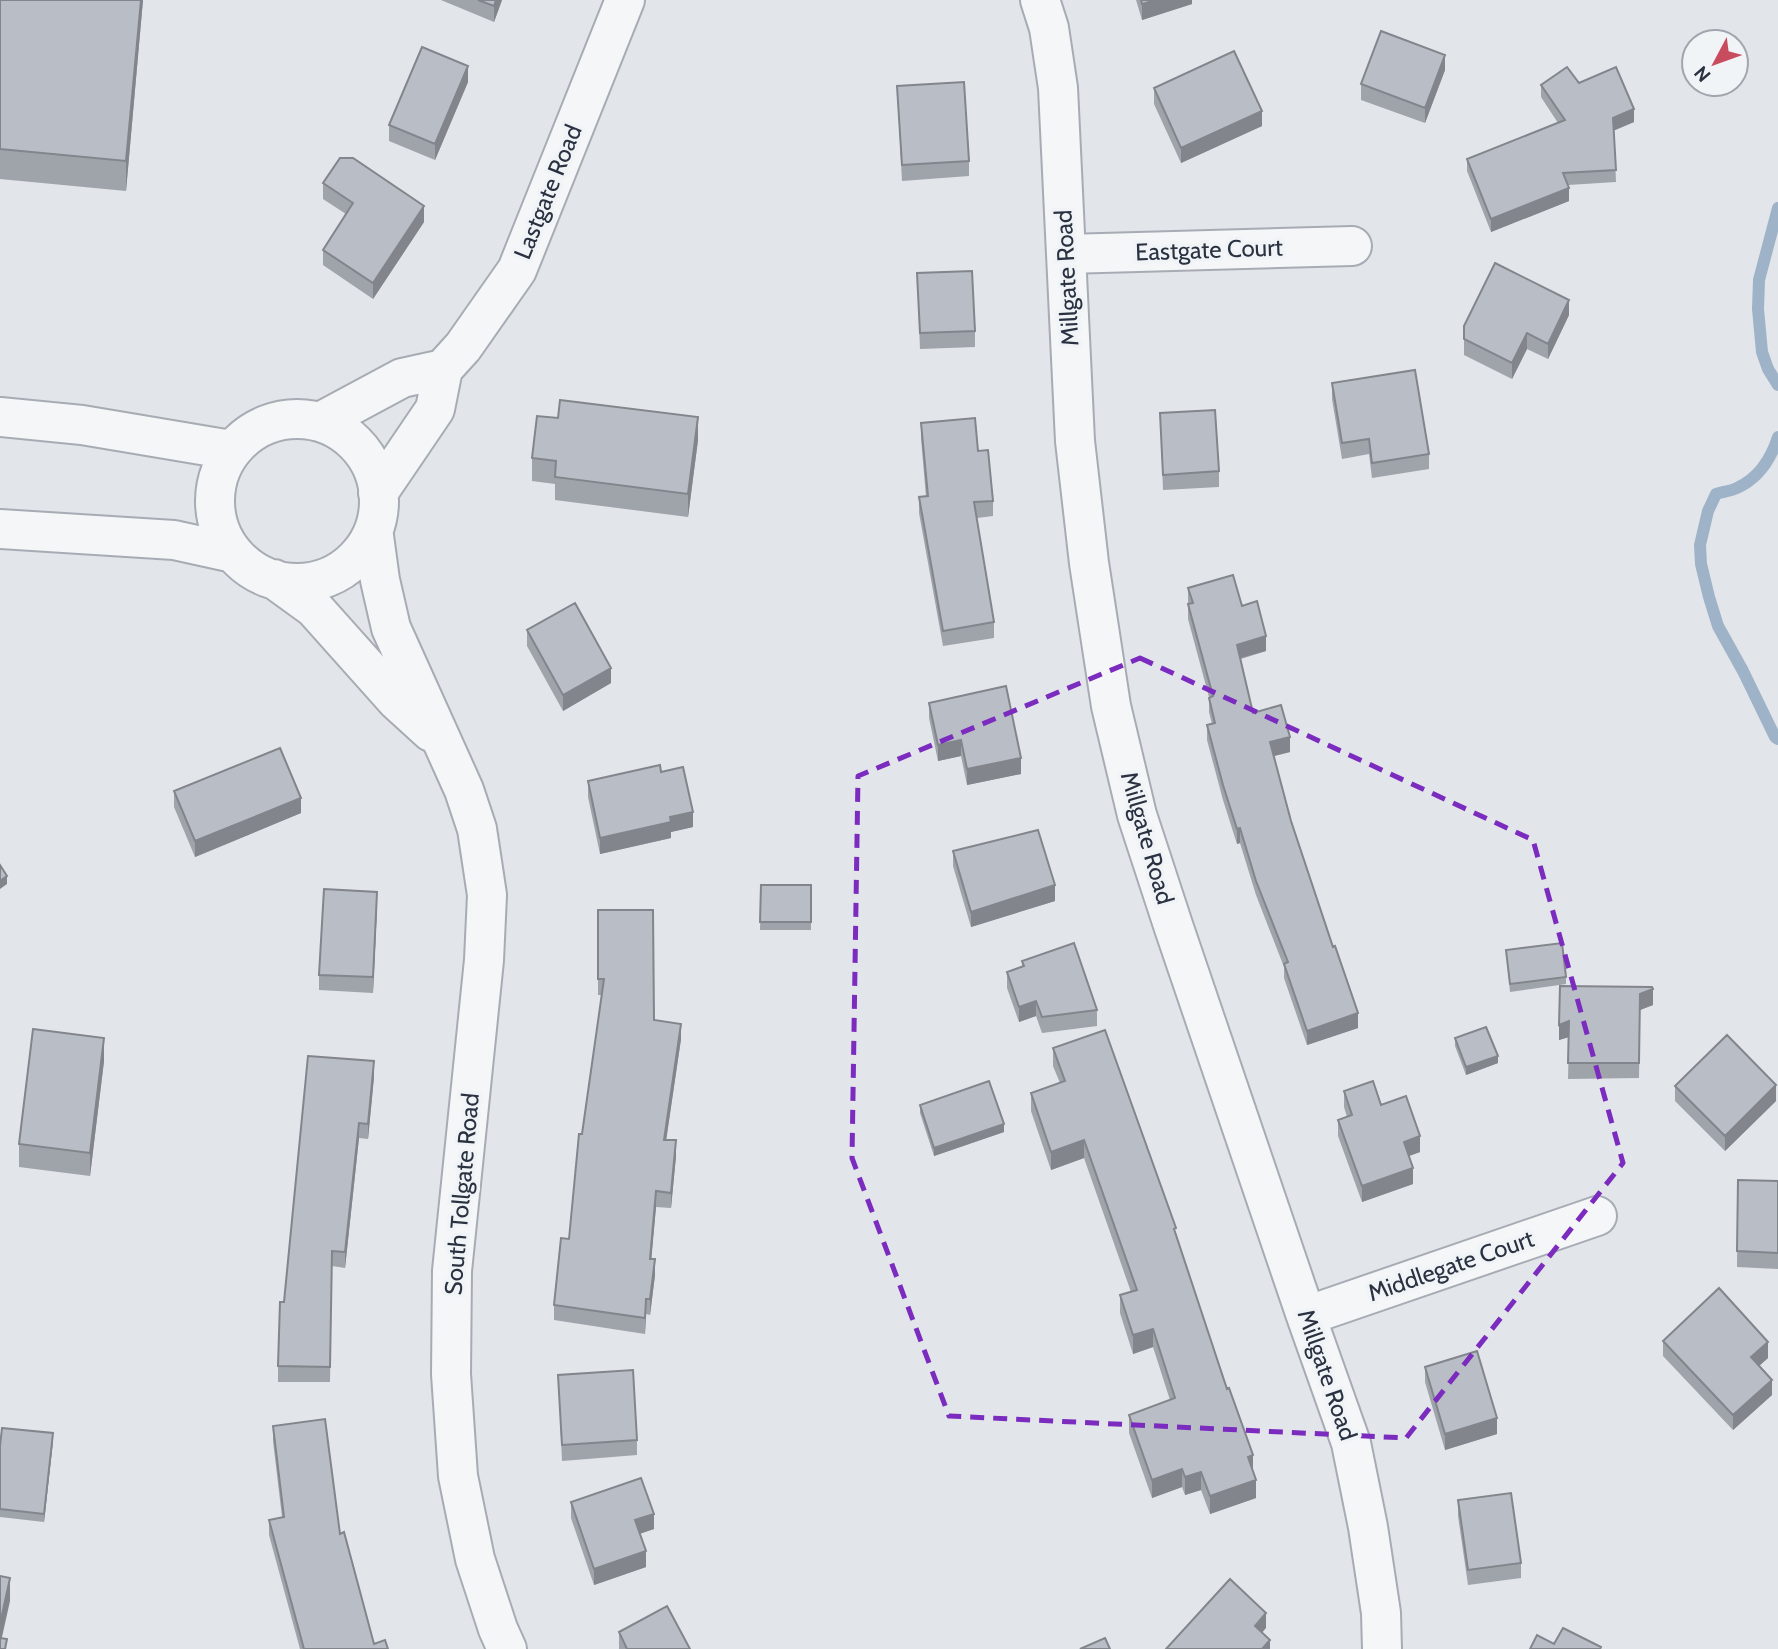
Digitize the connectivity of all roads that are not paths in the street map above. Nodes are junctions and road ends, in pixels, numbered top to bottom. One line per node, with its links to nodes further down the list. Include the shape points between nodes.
1 (625, 0): 5 (street, Lastgate Road, via 517,270)
2 (1040, 0): 4 (street, Millgate Road, via 1058,88)
3 (1352, 246): 4 (street, Eastgate Court)
4 (1066, 254): 16 (street, Millgate Road, via 1075,441 1088,563 1111,706 1137,815)
5 (443, 369): 7 (street, via 402,378); 9 (street, Lastgate Road, via 435,409)
6 (0, 417): 8 (street, via 82,425)
7 (320, 422): 8 (street, via 297,418 272,422 249,433); 9 (street, via 356,444 374,473)
8 (231, 450): 12 (street, via 219,473 215,514)
9 (378, 493): 11 (street)
10 (0, 529): 12 (street, via 174,540)
11 (374, 536): 13 (street, via 333,575 292,583); 14 (street, South Tollgate Road, via 391,628)
12 (233, 554): 13 (street)
13 (274, 579): 14 (street, South Tollgate Road, via 314,608 397,701)
14 (441, 740): 17 (street, South Tollgate Road, via 477,829 488,895 452,1271 451,1374 458,1476 475,1559)
15 (1597, 1216): 16 (street, Middlegate Court)
16 (1306, 1316): 18 (street, Millgate Road, via 1351,1443 1370,1539)
17 (507, 1649)
18 (1382, 1649)

